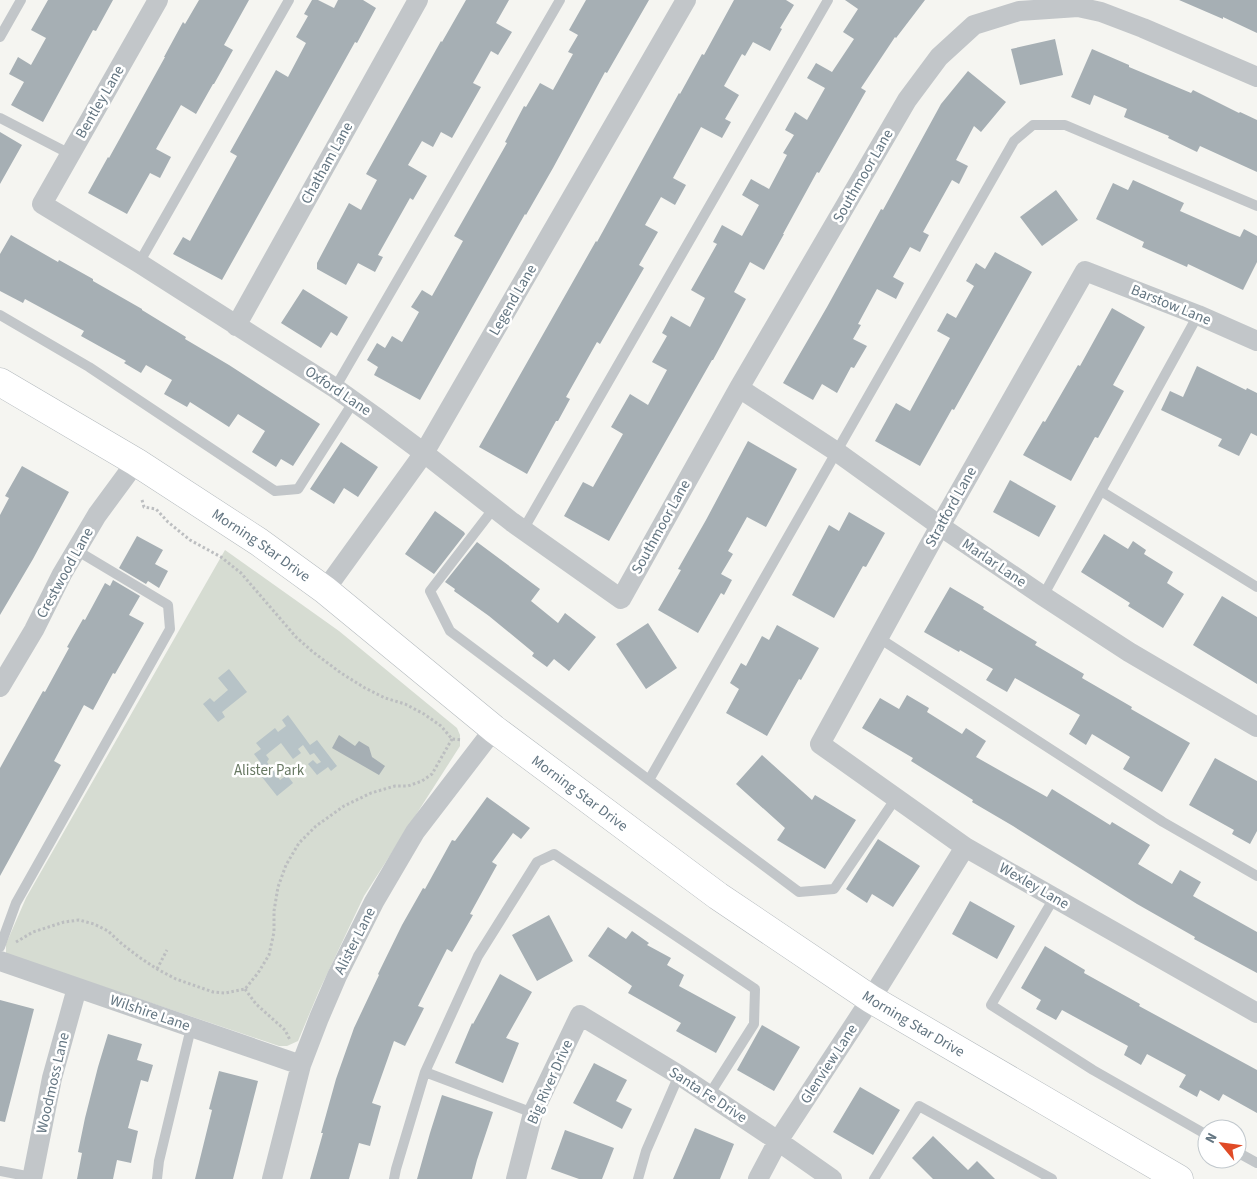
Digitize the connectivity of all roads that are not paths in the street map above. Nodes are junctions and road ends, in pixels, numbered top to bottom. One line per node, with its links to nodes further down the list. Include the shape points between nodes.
1 (21, 0): 9 (lane)
2 (158, 0): 12 (street, Bentley Lane)
3 (289, 0): 15 (lane)
4 (418, 0): 19 (street, Chatham Lane)
5 (560, 0): 22 (lane)
6 (686, 0): 26 (street, Legend Lane)
7 (828, 0): 31 (lane)
8 (1018, 6): 10 (street, Southmoor Lane, via 1078,7 1101,12); 23 (street, Southmoor Lane, via 974,25 938,57 907,100)
9 (0, 37)
10 (1257, 77)
11 (0, 118): 12 (lane)
12 (70, 154): 13 (street, Bentley Lane)
13 (42, 204): 15 (street, Oxford Lane)
14 (1257, 206): 25 (lane, via 1064,126 1033,124 1014,142)
15 (139, 263): 19 (street, Oxford Lane)
16 (1085, 271): 17 (street, Barstow Lane); 30 (street, Stratford Lane)
17 (1198, 315): 20 (street, Barstow Lane); 28 (lane)
18 (0, 316): 24 (lane, via 88,367 275,491 298,489)
19 (236, 326): 22 (street, Oxford Lane)
20 (1257, 341)
21 (0, 382): 27 (street, Morning Star Drive)
22 (335, 388): 24 (street, Oxford Lane)
23 (739, 388): 25 (street, Marlar Lane); 36 (street, Southmoor Lane)
24 (354, 401): 26 (street, Oxford Lane)
25 (836, 452): 30 (street, Marlar Lane); 42 (lane)
26 (424, 454): 29 (street, Oxford Lane); 34 (street, Legend Lane)
27 (136, 462): 32 (street, Crestwood Lane); 34 (street, Morning Star Drive, via 259,542)
28 (1101, 491): 33 (lane); 35 (lane)
29 (494, 508): 31 (street, Oxford Lane); 42 (lane, via 430,591 450,631)
30 (940, 526): 35 (street, Marlar Lane); 37 (street, Stratford Lane)
31 (523, 530): 36 (street, Oxford Lane)
32 (76, 550): 38 (street, Crestwood Lane); 47 (lane, via 168,605 170,629 16,903)
33 (1257, 587)
34 (325, 590): 40 (street, Morning Star Drive)
35 (1043, 596): 39 (street, Marlar Lane, via 1129,652)
36 (620, 599)
37 (879, 638): 41 (street, Stratford Lane); 45 (lane, via 1163,822)
38 (0, 688)
39 (1257, 727)
40 (494, 730): 50 (street, Morning Star Drive, via 718,896); 54 (street, Alister Lane, via 415,832 374,902 337,976)
41 (820, 744): 43 (street, Wexley Lane)
42 (650, 780): 43 (lane, via 800,892 834,889)
43 (896, 798): 44 (street, Wexley Lane)
44 (965, 847): 46 (street, Wexley Lane); 50 (street, Glenview Lane)
45 (1257, 876)
46 (1054, 898): 51 (street, Wexley Lane); 59 (lane, via 991,1005 1093,1070)
47 (0, 947)
48 (6, 953): 49 (street, Wilshire Lane)
49 (77, 988): 53 (street, Wilshire Lane); 62 (street, Woodmoss Lane, via 52,1078)
50 (871, 999): 60 (street, Glenview Lane); 72 (street, Morning Star Drive)
51 (1257, 1013)
52 (580, 1015): 56 (street, Santa Fe Drive); 58 (street, Big River Drive)
53 (191, 1028): 54 (street, Wilshire Lane); 63 (lane)
54 (301, 1065): 64 (street, Alister Lane)
55 (425, 1072): 57 (lane, via 478,956 536,862 554,854 755,989 754,1024); 58 (lane); 65 (lane)
56 (678, 1075): 57 (street, Santa Fe Drive); 67 (lane, via 646,1151)
57 (709, 1095): 60 (street, Santa Fe Drive)
58 (533, 1113): 66 (street, Big River Drive)
59 (1197, 1129)
60 (778, 1141): 68 (street, Glenview Lane); 69 (street, Santa Fe Drive)
61 (0, 1171): 62 (lane)
62 (32, 1178)
63 (157, 1179)
64 (272, 1179)
65 (394, 1179)
66 (516, 1179)
67 (638, 1179)
68 (758, 1179)
69 (832, 1179)
70 (874, 1179): 71 (lane, via 919,1106)
71 (1052, 1179)
72 (1180, 1179)

